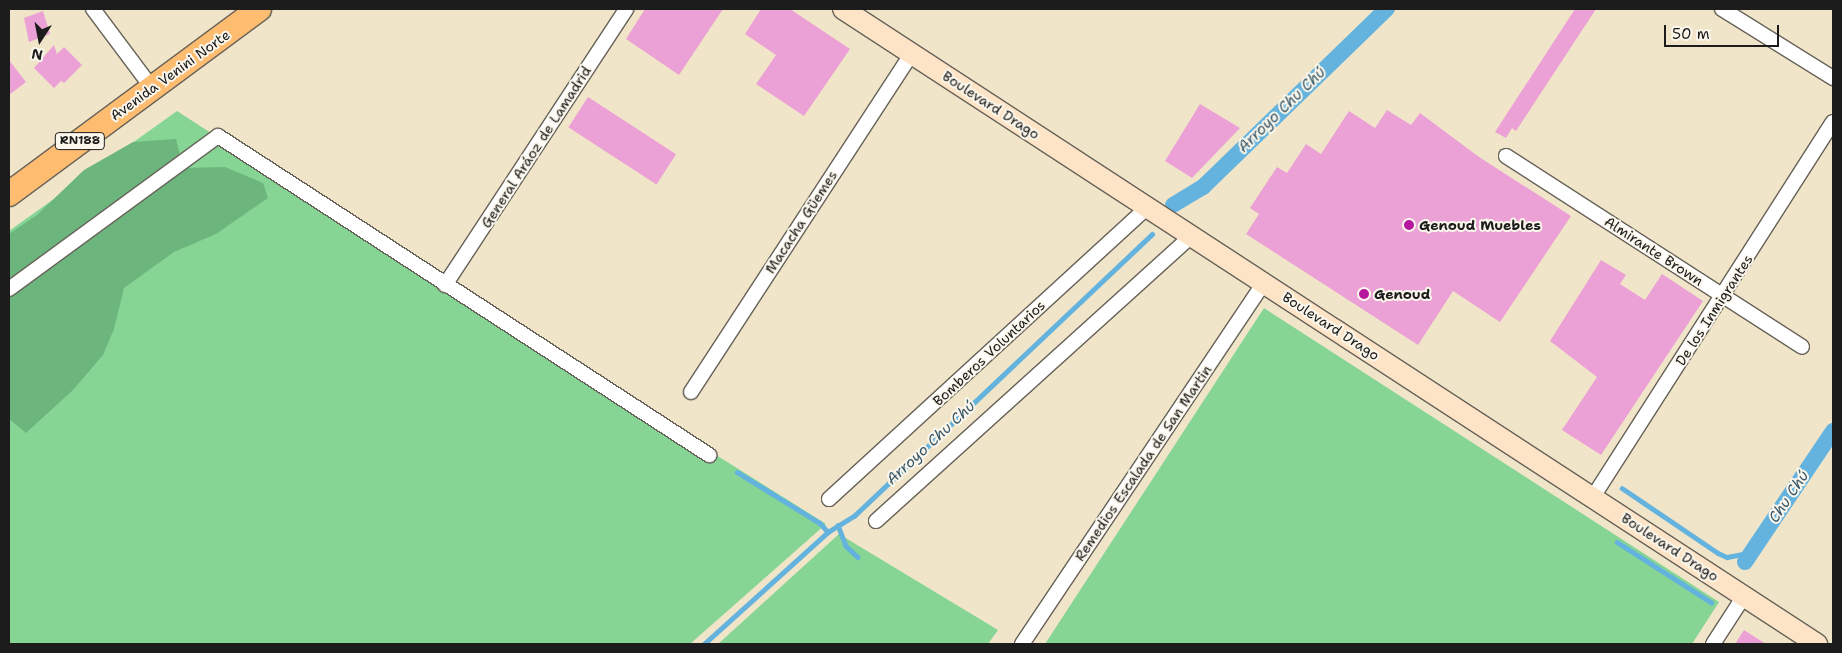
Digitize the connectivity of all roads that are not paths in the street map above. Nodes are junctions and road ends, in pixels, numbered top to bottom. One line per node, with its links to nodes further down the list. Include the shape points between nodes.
1 (93, 9): 8 (street)
2 (259, 9): 8 (highway, Avenida Venini Norte / RN188)
3 (626, 9): 15 (street, General Aráoz de Lamadrid)
4 (843, 9): 6 (main road, Boulevard Drago)
5 (1722, 9): 7 (street)
6 (912, 53): 12 (main road, Boulevard Drago); 19 (street, Macacha Güemes)
7 (1833, 78)
8 (152, 88): 11 (highway, Avenida Venini Norte / RN188)
9 (1833, 122): 17 (street, De los Inmigrantes)
10 (1506, 156): 17 (street, Almirante Brown)
11 (9, 194)
12 (1150, 208): 13 (main road, Boulevard Drago); 22 (street, Bomberos Voluntarios)
13 (1185, 232): 14 (main road, Boulevard Drago); 23 (street)
14 (1264, 282): 21 (main road, Boulevard Drago); 25 (street, Remedios Escalada de San Martin)
15 (445, 285): 16 (street, via 218,136); 20 (street)
16 (9, 289)
17 (1723, 295): 18 (street, Almirante Brown); 21 (street, De los Inmigrantes)
18 (1802, 347)
19 (691, 392)
20 (709, 454)
21 (1593, 497): 24 (main road, Boulevard Drago)
22 (829, 499)
23 (876, 521)
24 (1744, 596): 26 (street); 27 (main road, Boulevard Drago)
25 (1022, 644)
26 (1713, 644)
27 (1817, 644)

